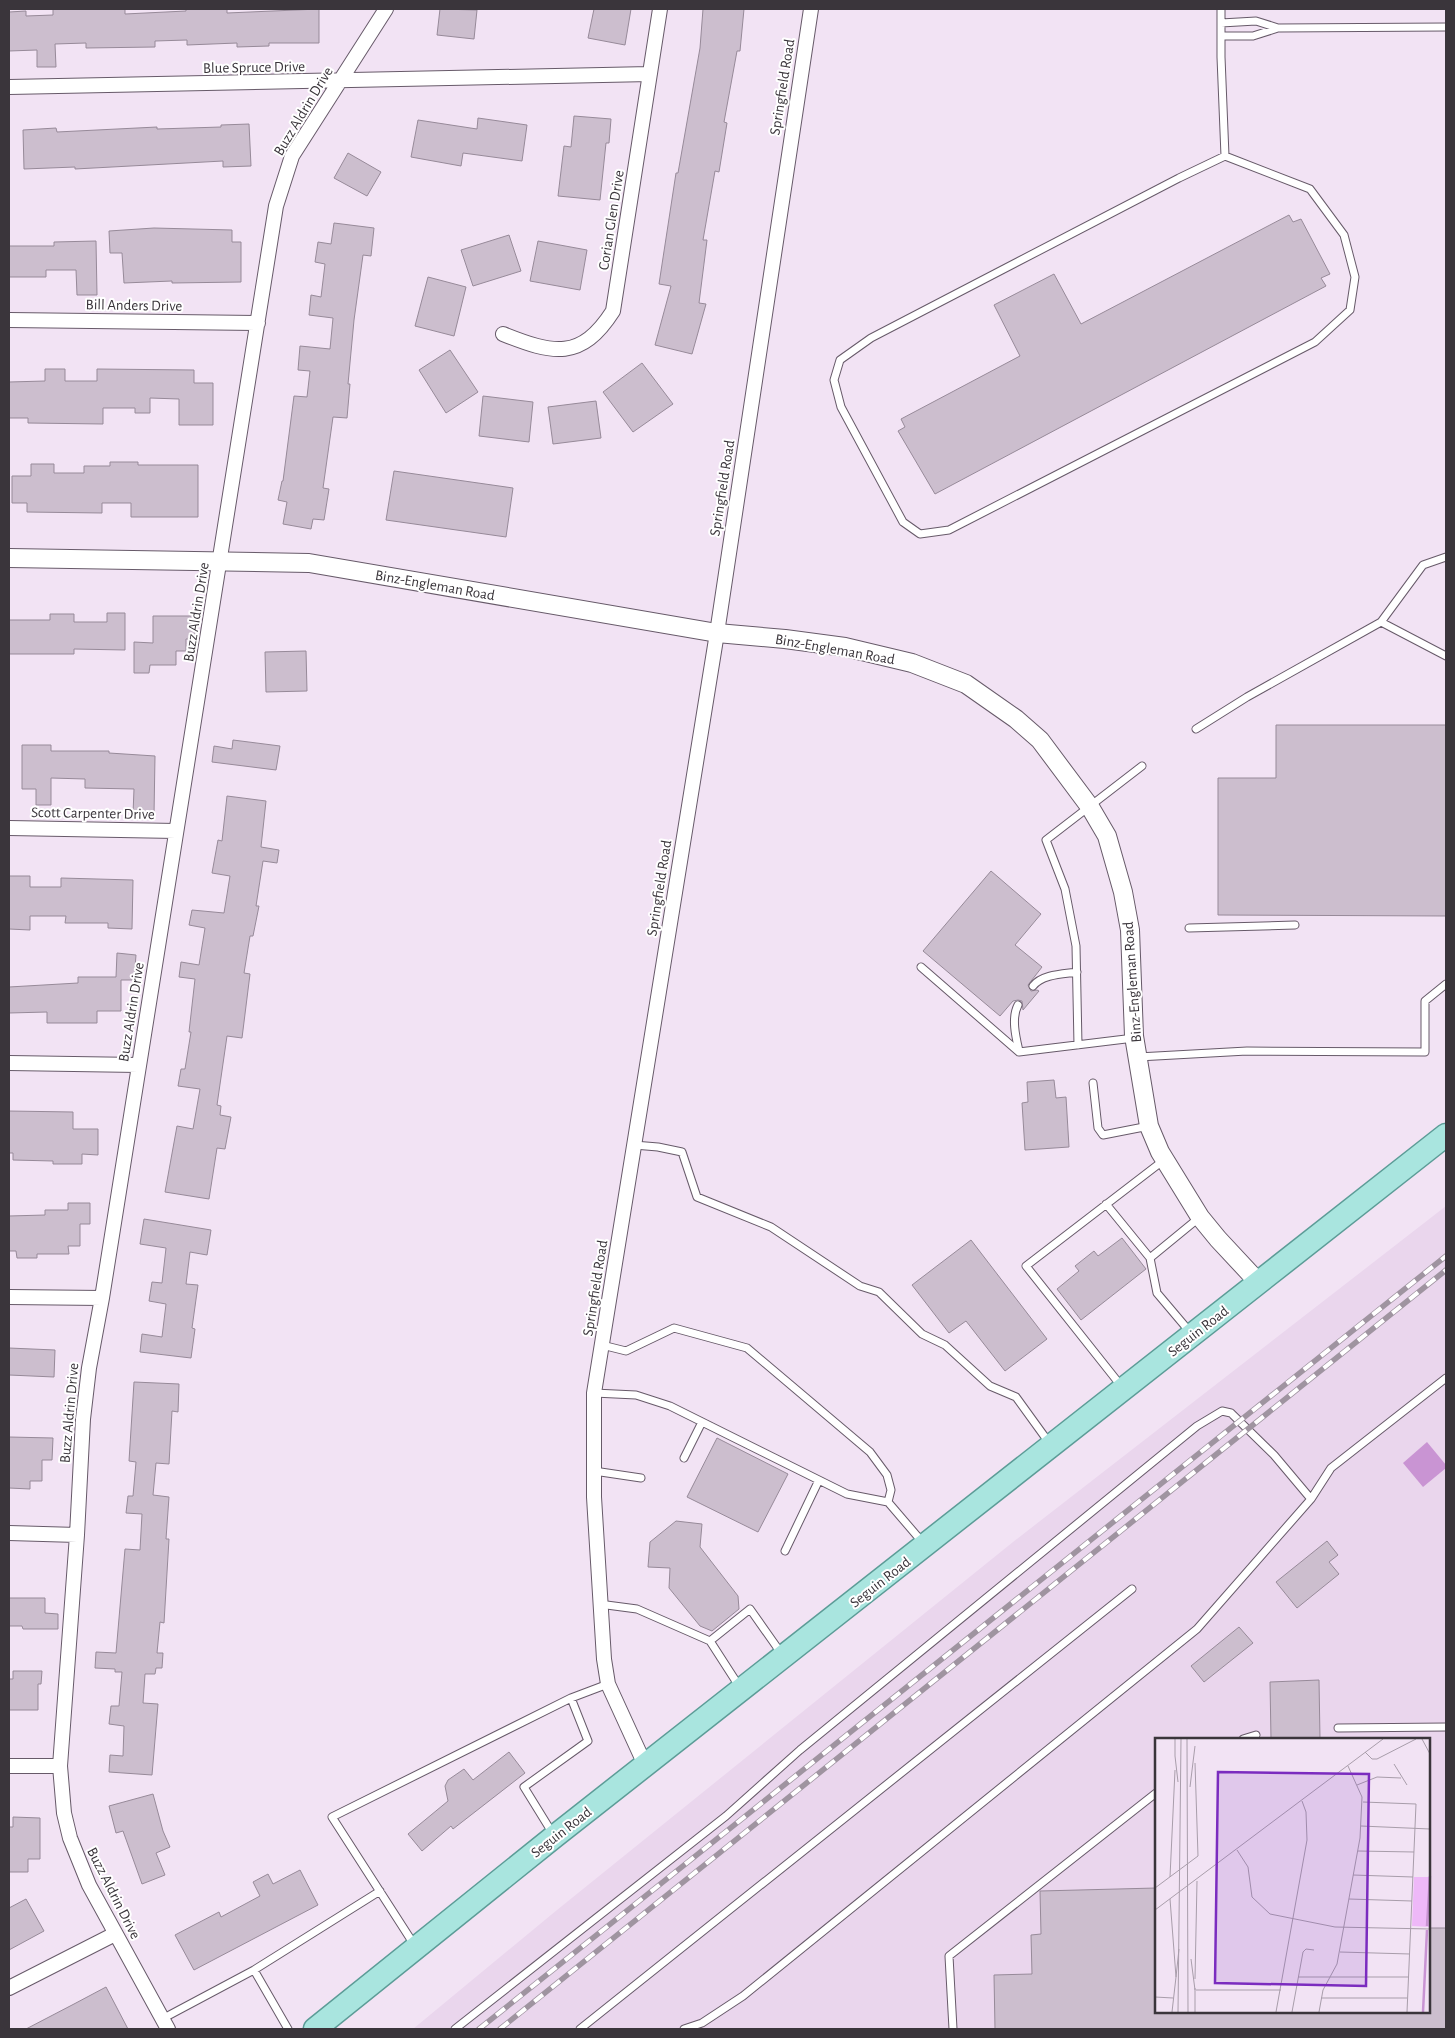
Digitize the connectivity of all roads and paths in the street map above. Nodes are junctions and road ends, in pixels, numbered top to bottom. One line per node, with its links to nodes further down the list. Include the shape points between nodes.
1 (386, 9): 10 (street, Buzz Aldrin Drive)
2 (660, 9): 9 (street, Corian Glen Drive)
3 (810, 9): 20 (street, Springfield Road)
4 (1221, 9): 5 (lane)
5 (1221, 23): 7 (lane, via 1256,22); 8 (lane)
6 (1446, 27): 7 (lane)
7 (1278, 28): 8 (lane, via 1253,36)
8 (1221, 36): 12 (lane)
9 (650, 74): 10 (street, Blue Spruce Drive); 15 (street, Corian Glen Drive, via 613,311 602,327 578,346 544,348)
10 (340, 81): 11 (street, Blue Spruce Drive); 14 (street, Buzz Aldrin Drive, via 292,156 282,184)
11 (9, 87)
12 (1225, 156): 12 (lane, via 871,338 840,360 834,380 840,407 903,522 920,534 949,530 1315,342 1350,310 1355,277 1344,235 1310,189)
13 (9, 320): 14 (street, Bill Anders Drive)
14 (258, 323): 18 (street, Buzz Aldrin Drive)
15 (503, 334)
16 (1446, 557): 19 (lane, via 1423,565)
17 (9, 558): 18 (street, Binz-Engleman Road)
18 (220, 562): 20 (street, Binz-Engleman Road, via 309,563); 26 (street, Buzz Aldrin Drive)
19 (1382, 622): 21 (lane); 22 (lane)
20 (716, 633): 24 (street, Binz-Engleman Road, via 785,639 874,653 966,684 1040,740); 43 (street, Springfield Road)
21 (1446, 656)
22 (1196, 729)
23 (1142, 766): 24 (lane)
24 (1089, 806): 30 (lane, via 1046,840 1065,889); 34 (street, Binz-Engleman Road, via 1108,836 1123,892 1130,930)
25 (9, 828): 26 (street, Scott Carpenter Drive)
26 (176, 831): 39 (street, Buzz Aldrin Drive)
27 (1295, 925): 28 (lane)
28 (1189, 928)
29 (922, 967): 36 (lane)
30 (1078, 972): 32 (lane, via 1052,976); 35 (lane)
31 (1446, 984): 37 (lane, via 1425,1001 1425,1052 1247,1051)
32 (1033, 986)
33 (1018, 1005): 36 (lane, via 1015,1027)
34 (1135, 1038): 35 (lane); 37 (street, Binz-Engleman Road)
35 (1078, 1045): 36 (lane)
36 (1019, 1052)
37 (1138, 1057): 41 (street, Binz-Engleman Road)
38 (9, 1063): 39 (street)
39 (138, 1065): 50 (street, Buzz Aldrin Drive)
40 (1092, 1083): 41 (lane, via 1098,1128 1103,1135)
41 (1149, 1126): 44 (street, Binz-Engleman Road)
42 (1446, 1135): 48 (main road, Seguin Road)
43 (634, 1145): 52 (street, Springfield Road); 57 (lane, via 682,1152 697,1197 771,1227 860,1286 879,1292 922,1334 945,1345 990,1386 1016,1398)
44 (1164, 1160): 45 (lane); 46 (street, Binz-Engleman Road)
45 (1106, 1204): 47 (lane); 54 (lane, via 1026,1266)
46 (1200, 1217): 47 (lane); 48 (street, Binz-Engleman Road)
47 (1150, 1258): 51 (lane, via 1157,1294)
48 (1259, 1283): 51 (main road, Seguin Road)
49 (9, 1297): 50 (street)
50 (102, 1298): 65 (street, Buzz Aldrin Drive, via 85,1402)
51 (1193, 1335): 54 (main road, Seguin Road)
52 (602, 1345): 55 (street, Springfield Road); 63 (lane, via 626,1352 674,1328 747,1348 870,1452 887,1475 891,1490)
53 (1446, 1378): 62 (lane, via 1331,1468)
54 (1124, 1389): 57 (main road, Seguin Road)
55 (594, 1393): 56 (lane, via 636,1395 670,1406); 59 (street, Springfield Road)
56 (702, 1422): 58 (lane); 61 (lane)
57 (1052, 1446): 66 (main road, Seguin Road)
58 (684, 1458)
59 (594, 1472): 60 (lane); 69 (street, Springfield Road)
60 (641, 1478)
61 (819, 1480): 63 (lane, via 847,1494); 67 (lane)
62 (1311, 1499): 92 (lane, via 1274,1455 1231,1412 1222,1411 1197,1426 800,1750 726,1816); 94 (lane, via 1197,1629 743,1996 702,2023)
63 (888, 1502): 66 (lane)
64 (9, 1533): 65 (street)
65 (77, 1534): 80 (street, Buzz Aldrin Drive)
66 (925, 1546): 71 (main road, Seguin Road)
67 (785, 1551)
68 (1132, 1589): 93 (lane)
69 (599, 1604): 70 (lane, via 637,1609); 72 (street, Springfield Road)
70 (710, 1641): 71 (lane, via 750,1608); 73 (lane)
71 (784, 1657): 73 (main road, Seguin Road)
72 (608, 1684): 74 (lane); 81 (street, Springfield Road)
73 (742, 1690): 81 (main road, Seguin Road)
74 (571, 1698): 83 (lane, via 588,1740 524,1787); 84 (lane, via 332,1817)
75 (1446, 1727): 76 (lane)
76 (1338, 1728)
77 (1256, 1735): 78 (lane)
78 (1246, 1738)
79 (9, 1766): 80 (street)
80 (60, 1766): 85 (street, Buzz Aldrin Drive, via 64,1813 70,1838 89,1885)
81 (646, 1767): 83 (main road, Seguin Road)
82 (1155, 1794): 95 (lane, via 949,1956)
83 (555, 1836): 86 (main road, Seguin Road)
84 (380, 1891): 86 (lane); 87 (lane)
85 (115, 1934): 88 (street); 89 (street, Buzz Aldrin Drive)
86 (416, 1948): 91 (main road, Seguin Road)
87 (254, 1970): 89 (lane); 90 (lane)
88 (9, 1988)
89 (165, 2024)
90 (288, 2029)
91 (314, 2029)
92 (455, 2029)
93 (580, 2029)
94 (684, 2029)
95 (953, 2029)

